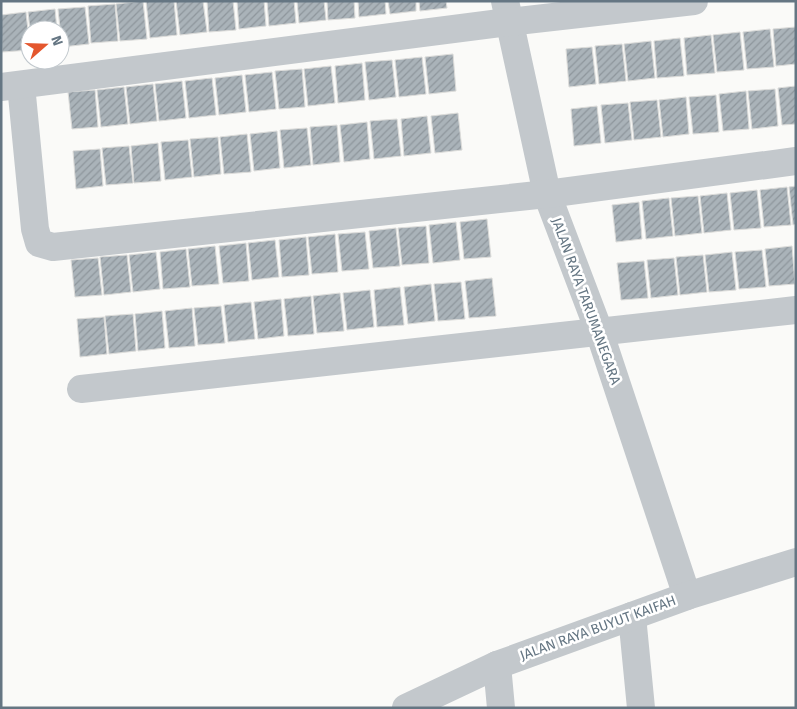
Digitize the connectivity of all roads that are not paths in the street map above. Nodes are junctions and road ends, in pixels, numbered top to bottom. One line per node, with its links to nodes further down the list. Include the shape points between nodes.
1 (694, 1): 2 (street)
2 (507, 11): 3 (street); 5 (street, JALAN RAYA TARUMANEGARA)
3 (11, 86): 5 (street, via 35,230 39,244 53,247)
4 (796, 161): 5 (street)
5 (547, 194): 7 (street, JALAN RAYA TARUMANEGARA)
6 (796, 310): 7 (street)
7 (599, 332): 8 (street); 10 (street, JALAN RAYA TARUMANEGARA)
8 (81, 389)
9 (796, 562): 10 (street, JALAN RAYA BUYUT KAIFAH)
10 (687, 596): 11 (street, JALAN RAYA BUYUT KAIFAH)
11 (632, 616): 12 (street, JALAN RAYA BUYUT KAIFAH); 15 (street)
12 (497, 665): 13 (street, JALAN RAYA BUYUT KAIFAH); 14 (street)
13 (406, 708)
14 (502, 708)
15 (641, 708)

